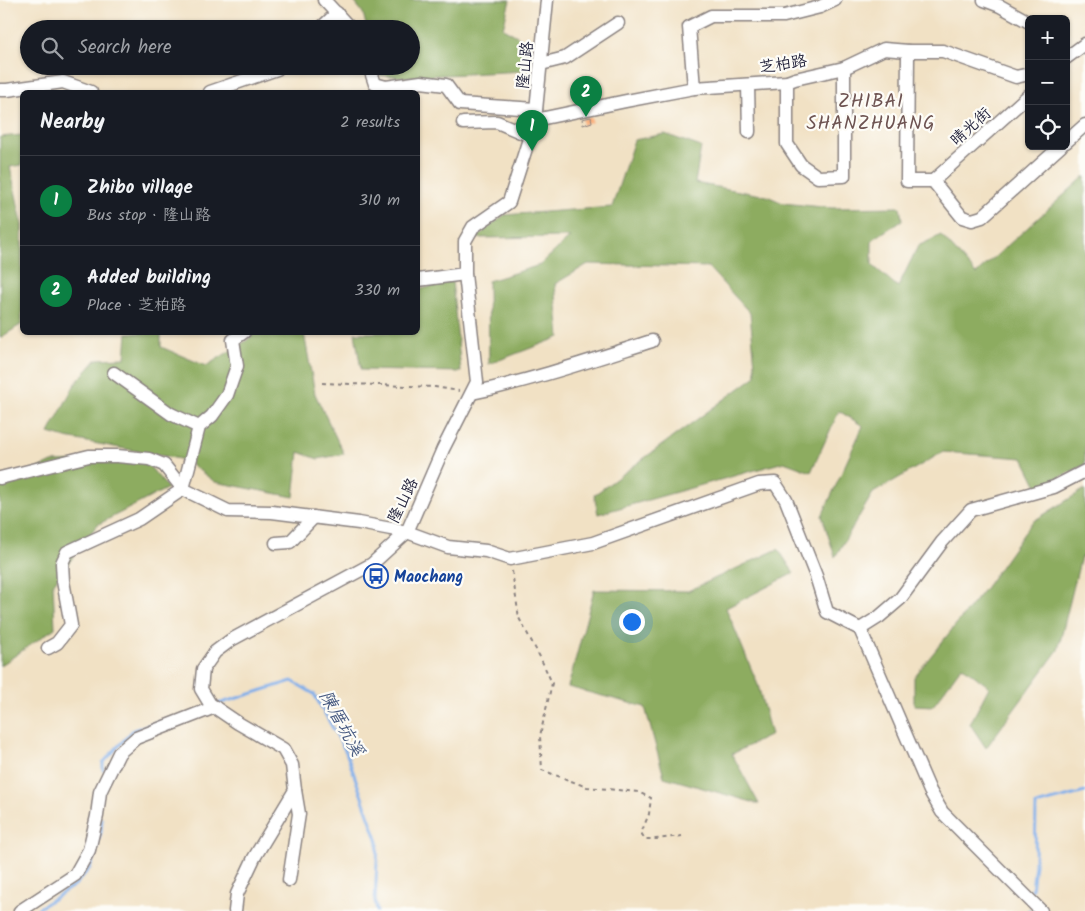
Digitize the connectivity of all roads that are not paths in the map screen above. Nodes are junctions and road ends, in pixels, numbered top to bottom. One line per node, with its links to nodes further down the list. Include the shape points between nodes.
1 (324, 0): 5 (street)
2 (547, 0): 11 (street, 隆山路)
3 (835, 0): 18 (street, via 784,16 711,16 689,27)
4 (984, 0): 8 (street)
5 (337, 13): 6 (street); 7 (street)
6 (330, 20)
7 (343, 20)
8 (1025, 20)
9 (618, 23): 11 (street, via 565,58)
10 (908, 51): 12 (street, 芝柏路, via 884,49); 15 (street, 芝柏路, via 943,51 1016,77); 30 (street, via 907,181)
11 (541, 64): 23 (street, 隆山路)
12 (844, 68): 16 (street, 芝柏路); 16 (street, via 844,176 818,177 801,165 786,144)
13 (257, 75): 21 (street)
14 (372, 75): 23 (street, 芝柏路, via 375,84 386,87 421,82 446,86 460,104)
15 (1025, 75)
16 (787, 82): 17 (street, 芝柏路)
17 (748, 85): 18 (street, 芝柏路); 26 (street)
18 (694, 88): 23 (street, 芝柏路)
19 (0, 90): 20 (street, via 64,82)
20 (86, 90)
21 (216, 90)
22 (1025, 98): 30 (street, 晴光街)
23 (536, 115): 27 (street, 隆山路)
24 (463, 123): 27 (street, via 497,122)
25 (1085, 125): 28 (street)
26 (749, 132)
27 (530, 136): 31 (street, 隆山路, via 509,202 473,227 466,241)
28 (1070, 138)
29 (1057, 150): 30 (street, via 982,217 972,220 962,217)
30 (934, 181)
31 (465, 274): 32 (street); 36 (street, 隆山路, via 477,382)
32 (420, 280)
33 (232, 336): 37 (street, via 237,366 227,396)
34 (652, 341): 36 (street, via 567,369)
35 (114, 374): 37 (street, via 171,414)
36 (472, 393): 42 (street, 隆山路)
37 (199, 428): 40 (street)
38 (1085, 472): 44 (street, via 1054,487 972,510 942,542 900,599 880,618)
39 (0, 478): 40 (street, via 89,456 116,456 149,459 164,465)
40 (183, 489): 41 (street, via 228,512 272,512); 45 (street, via 139,519 68,552 62,564 71,625 58,643)
41 (314, 517): 42 (street); 43 (street, via 290,542)
42 (407, 532): 44 (street, via 448,548 486,552 510,559 593,543 759,484 776,483 786,500 827,612); 46 (street, 隆山路, via 372,564 231,640 215,652 203,669 201,689)
43 (276, 543)
44 (860, 628): 51 (street, via 930,792 942,812)
45 (48, 648)
46 (213, 706): 47 (street, via 284,749 292,765); 49 (street, via 136,738 119,753 100,792 89,850 75,875)
47 (295, 790): 48 (street, via 299,814); 50 (street, via 254,858 237,894)
48 (289, 880)
49 (20, 911)
50 (235, 911)
51 (1041, 911)

